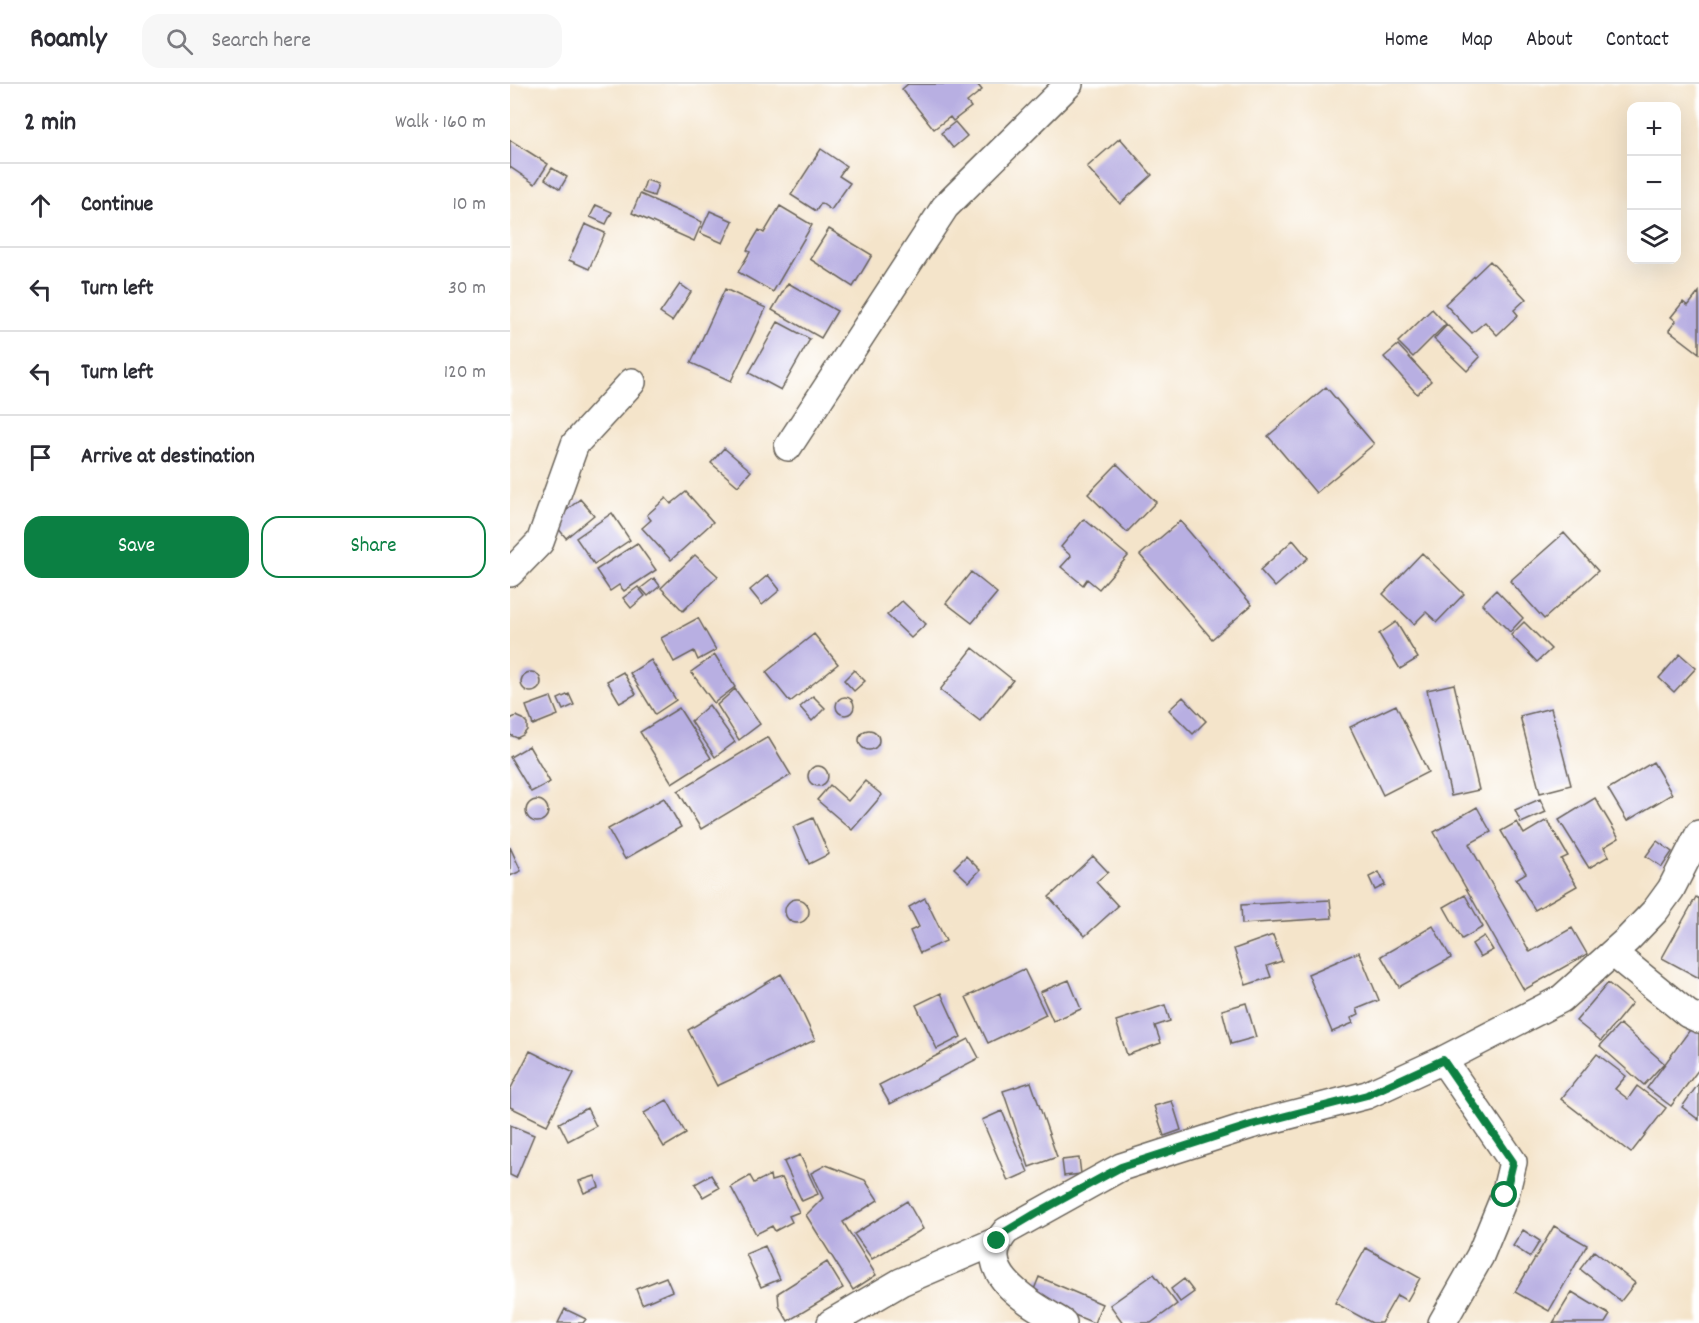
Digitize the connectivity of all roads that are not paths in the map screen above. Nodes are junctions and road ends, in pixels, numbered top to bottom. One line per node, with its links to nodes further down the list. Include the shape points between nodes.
1 (1069, 84): 3 (street, via 945,207)
2 (632, 382): 4 (street, via 575,444 540,542)
3 (788, 447)
4 (510, 573)
5 (1699, 834): 6 (street, via 1671,889)
6 (1613, 953): 7 (street); 8 (street, via 1561,999)
7 (1699, 1019)
8 (1443, 1060): 9 (street, via 1367,1095 1251,1125 1121,1167 1035,1214); 14 (street, via 1513,1162 1505,1195 1480,1256)
9 (997, 1241): 10 (street); 11 (street, via 994,1255)
10 (965, 1254): 11 (street); 12 (street, via 901,1282)
11 (999, 1270): 13 (street, via 1004,1282 1023,1298)
12 (831, 1323)
13 (1064, 1323)
14 (1442, 1323)

